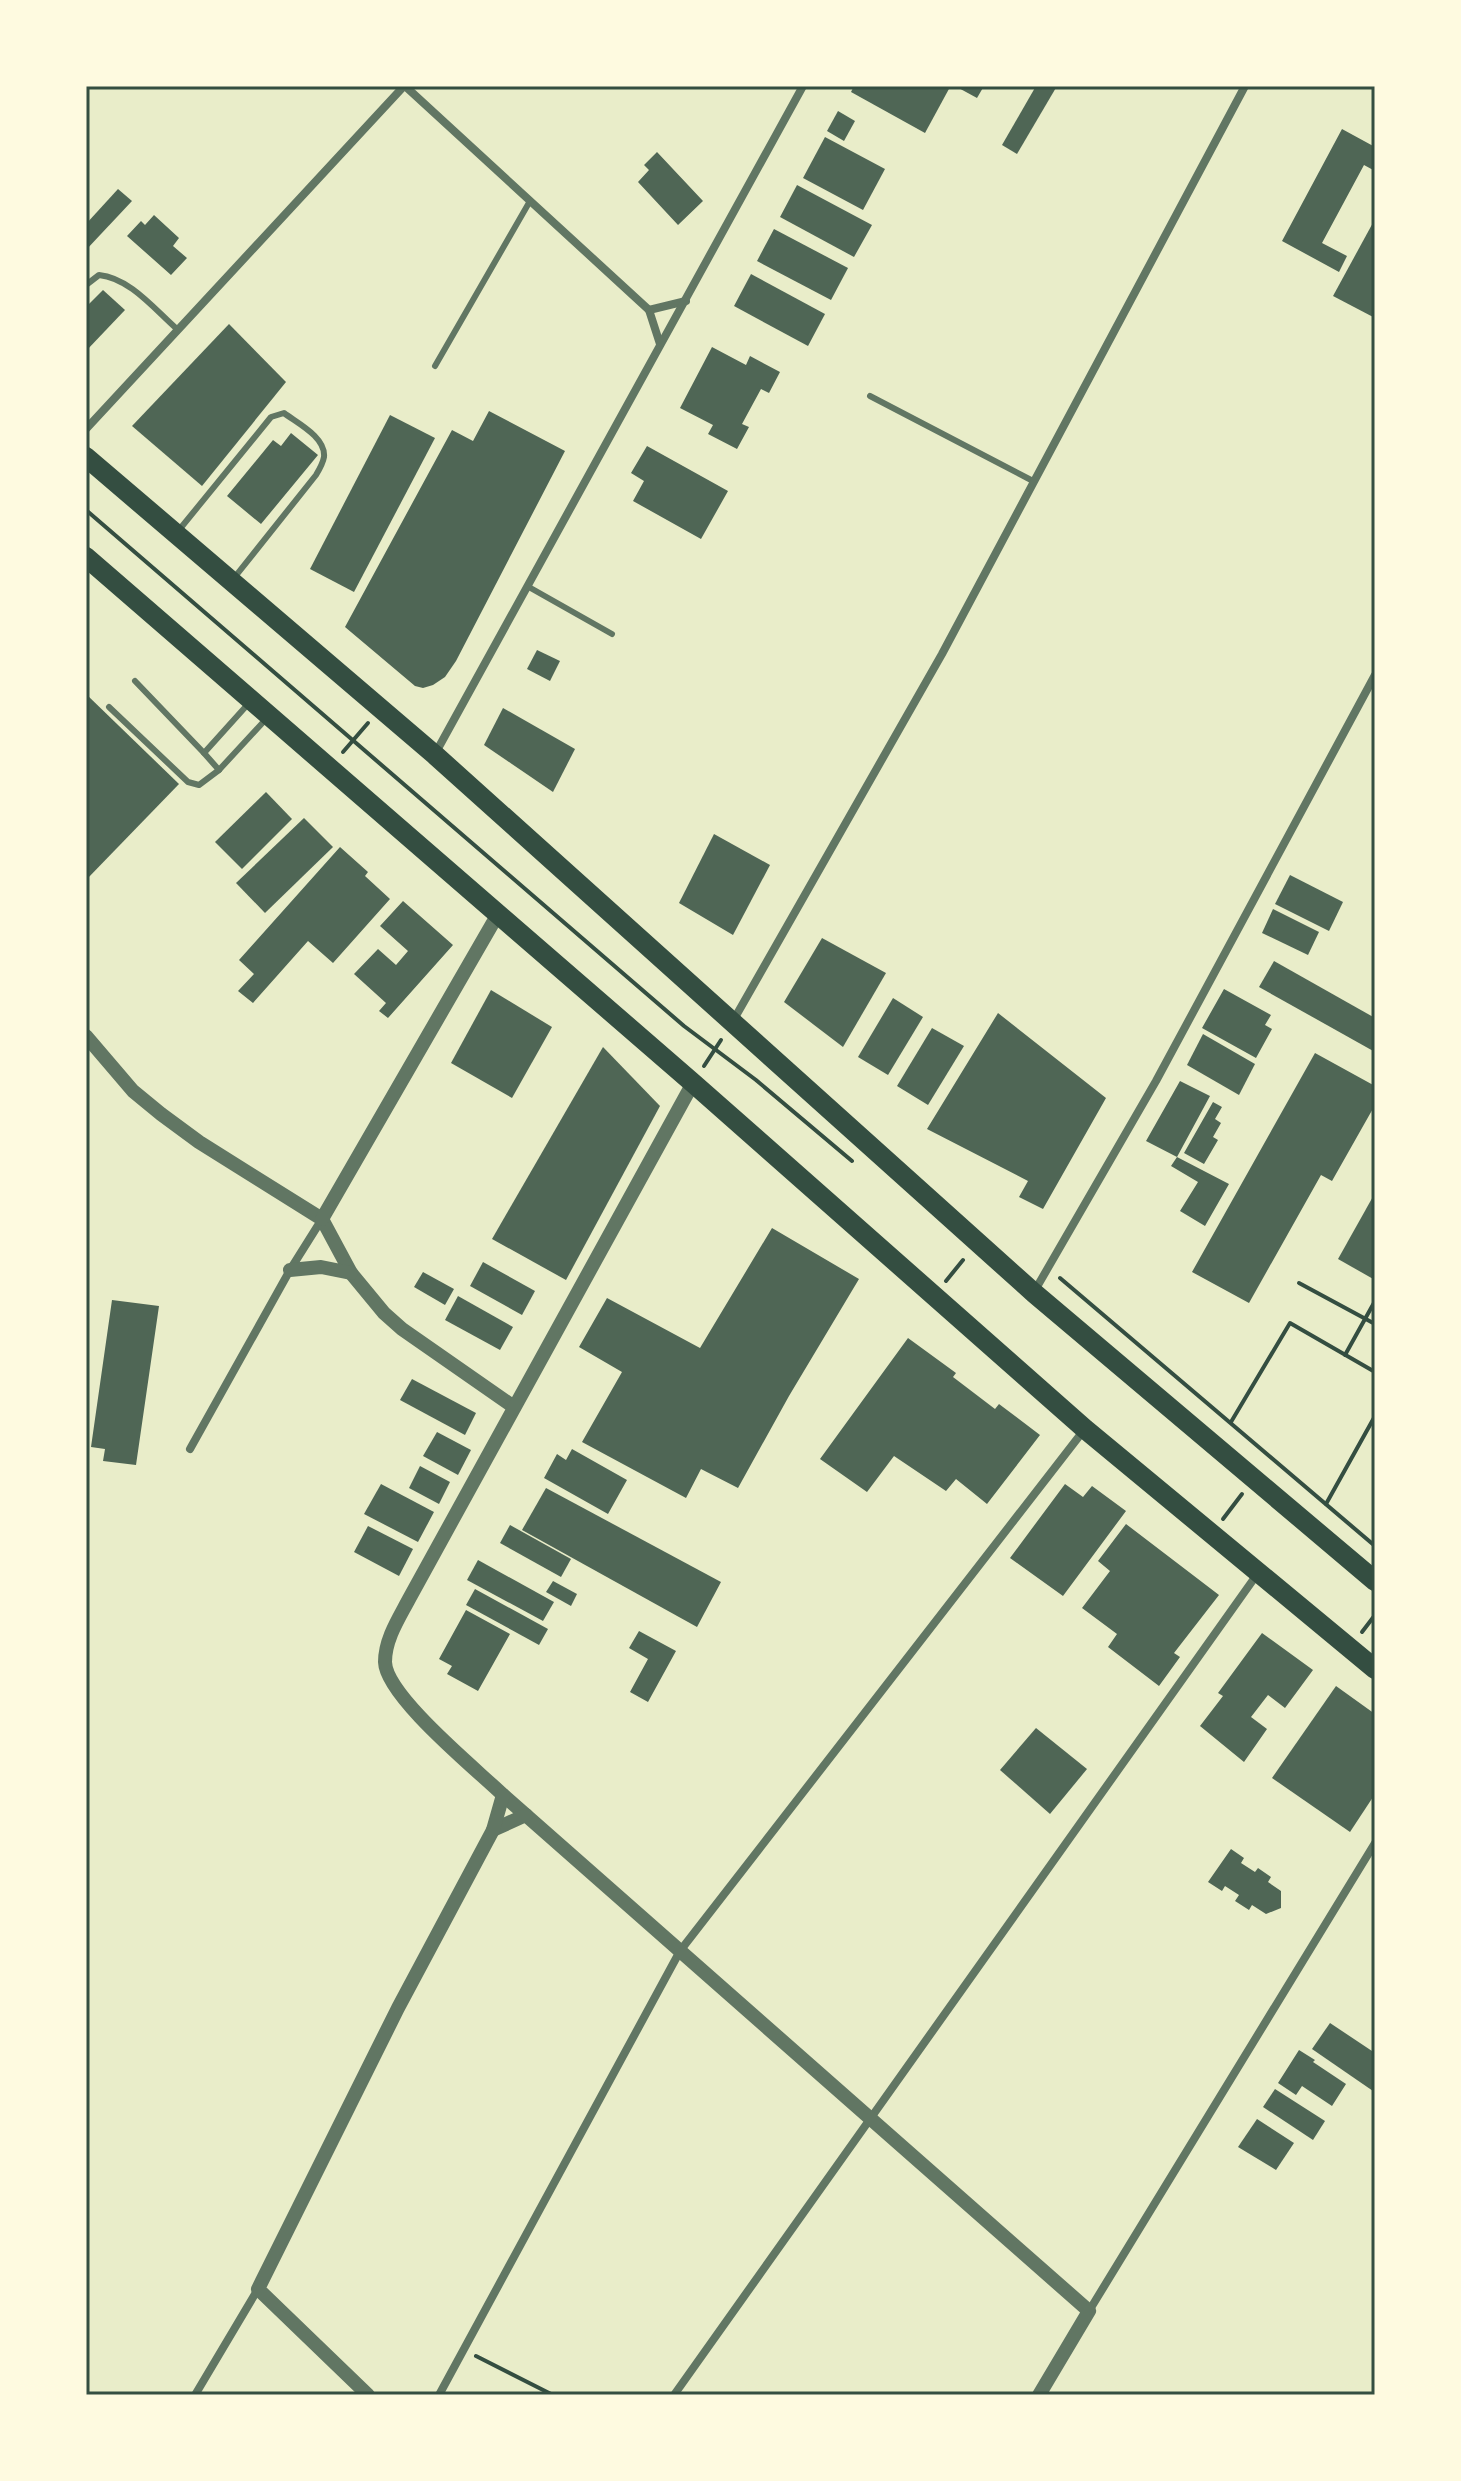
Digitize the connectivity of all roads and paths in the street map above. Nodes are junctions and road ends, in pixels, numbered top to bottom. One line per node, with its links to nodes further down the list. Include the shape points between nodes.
1 (405, 86): 4 (street); 8 (street)
2 (803, 86): 6 (street)
3 (1245, 86): 14 (street)
4 (530, 201): 7 (street); 10 (lane)
5 (86, 285): 8 (lane, via 99,275 110,276)
6 (686, 301): 7 (street); 9 (street)
7 (649, 310): 9 (street)
8 (178, 330): 12 (street)
9 (660, 344): 19 (street)
10 (435, 366)
11 (870, 396): 14 (lane)
12 (86, 429)
13 (86, 457): 16 (highway)
14 (1033, 481): 33 (street, via 942,654)
15 (86, 510): 27 (path)
16 (177, 533): 18 (highway); 18 (lane, via 271,417 284,413 316,436 324,458 316,475)
17 (86, 557): 23 (highway)
18 (231, 581): 25 (highway)
19 (527, 586): 20 (lane); 29 (street)
20 (612, 634)
21 (1375, 675): 40 (street, via 1156,1081)
22 (135, 681): 28 (lane)
23 (252, 700): 26 (highway); 28 (lane)
24 (109, 707): 31 (lane, via 188,782 199,785)
25 (380, 709): 27 (path); 29 (highway)
26 (269, 716): 30 (highway); 31 (lane)
27 (353, 740): 30 (path); 35 (path)
28 (204, 753): 31 (lane)
29 (435, 755): 33 (highway)
30 (329, 768): 32 (highway)
31 (219, 770)
32 (498, 914): 36 (highway); 38 (street)
33 (733, 1021): 35 (path); 39 (highway)
34 (86, 1036): 38 (street, via 133,1091 161,1114)
35 (715, 1049): 36 (path); 37 (path)
36 (693, 1083): 45 (highway); 51 (street)
37 (860, 1169)
38 (322, 1219): 41 (street); 42 (street)
39 (977, 1242): 44 (highway); 45 (path)
40 (1048, 1268): 44 (street); 53 (path)
41 (290, 1270): 42 (street, via 321,1267); 55 (street)
42 (351, 1273): 51 (street, via 402,1329)
43 (1299, 1283): 47 (path)
44 (1034, 1293): 56 (highway)
45 (934, 1296): 54 (highway)
46 (1375, 1301): 47 (path)
47 (1365, 1319): 48 (path); 49 (path)
48 (1375, 1324)
49 (1345, 1355): 50 (path); 53 (path, via 1290,1323)
50 (1375, 1372)
51 (514, 1407): 63 (street, via 386,1653 387,1673 409,1706)
52 (1375, 1416): 57 (path)
53 (1231, 1422): 57 (path)
54 (1085, 1429): 58 (highway); 67 (street)
55 (190, 1449)
56 (1244, 1486): 58 (path); 61 (highway)
57 (1326, 1504): 59 (path)
58 (1212, 1534): 60 (highway)
59 (1375, 1546)
60 (1259, 1572): 62 (highway); 68 (street)
61 (1375, 1581)
62 (1375, 1669)
63 (503, 1795): 64 (street); 65 (street)
64 (526, 1815): 65 (street); 67 (street)
65 (493, 1830): 69 (street)
66 (1375, 1843): 70 (street)
67 (680, 1951): 68 (street); 71 (street)
68 (870, 2116): 70 (street); 76 (street)
69 (258, 2289): 72 (street); 73 (street)
70 (1089, 2311): 77 (street)
71 (463, 2350): 74 (street); 75 (path)
72 (195, 2395)
73 (368, 2395)
74 (439, 2395)
75 (553, 2395)
76 (674, 2395)
77 (1039, 2395)

